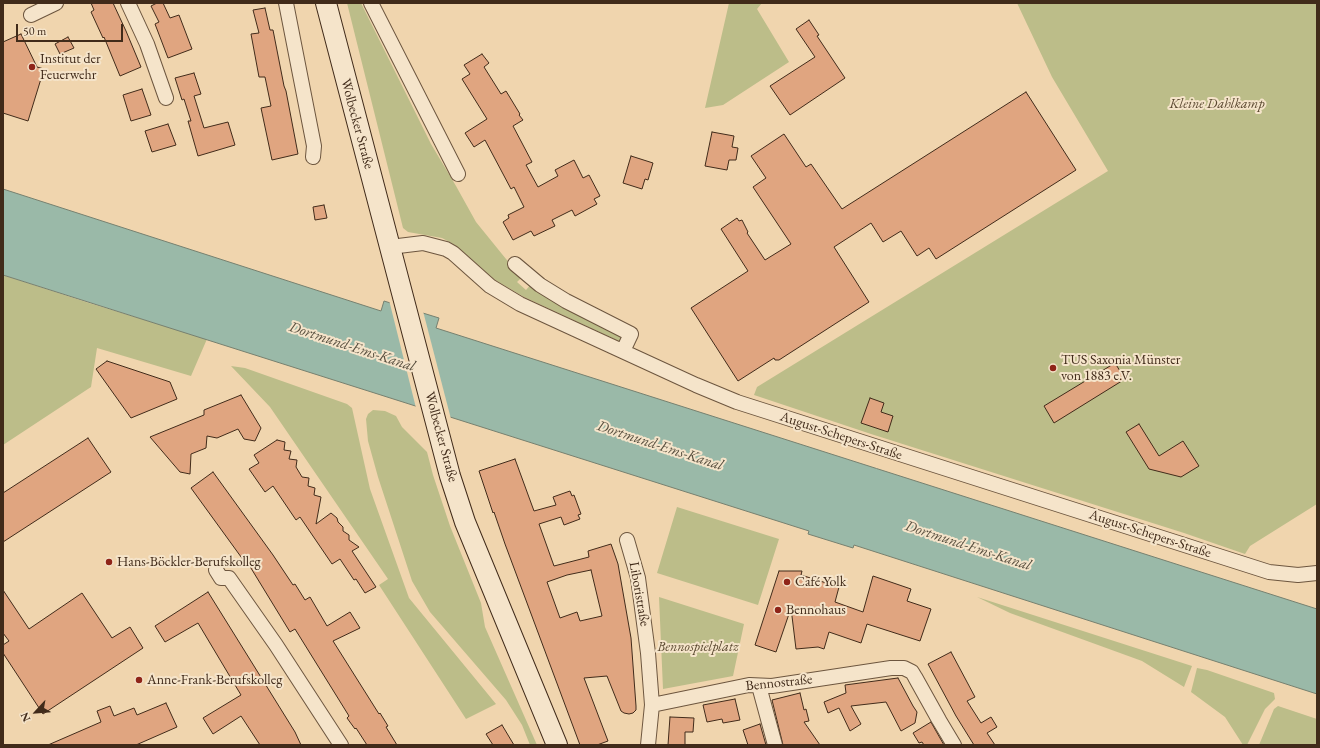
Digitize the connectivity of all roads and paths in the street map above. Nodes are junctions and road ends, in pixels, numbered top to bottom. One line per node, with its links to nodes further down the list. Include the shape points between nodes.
1 (56, 3): 6 (street)
2 (128, 3): 7 (street, via 147,44)
3 (286, 3): 8 (street, via 314,146)
4 (326, 3): 10 (main road, Wolbecker Straße)
5 (371, 3): 9 (street)
6 (31, 15)
7 (166, 98)
8 (312, 158)
9 (458, 174)
10 (390, 247): 12 (street, August-Schepers-Straße, via 423,243 446,249 484,281 520,304); 19 (main road, Wolbecker Straße, via 450,476 465,522)
11 (515, 264): 12 (street, via 540,285 566,301 631,334)
12 (623, 351): 15 (street, August-Schepers-Straße, via 736,402 1269,572 1298,575)
13 (627, 540): 17 (street, Liboristraße, via 638,578)
14 (216, 570): 18 (street, via 221,578 229,578)
15 (1317, 573)
16 (759, 686): 17 (street, Bennostraße, via 731,688); 21 (street); 22 (street, Bennostraße, via 899,667 908,669)
17 (652, 705): 20 (street, Liboristraße)
18 (341, 745)
19 (557, 745)
20 (648, 745)
21 (775, 745)
22 (954, 745)

